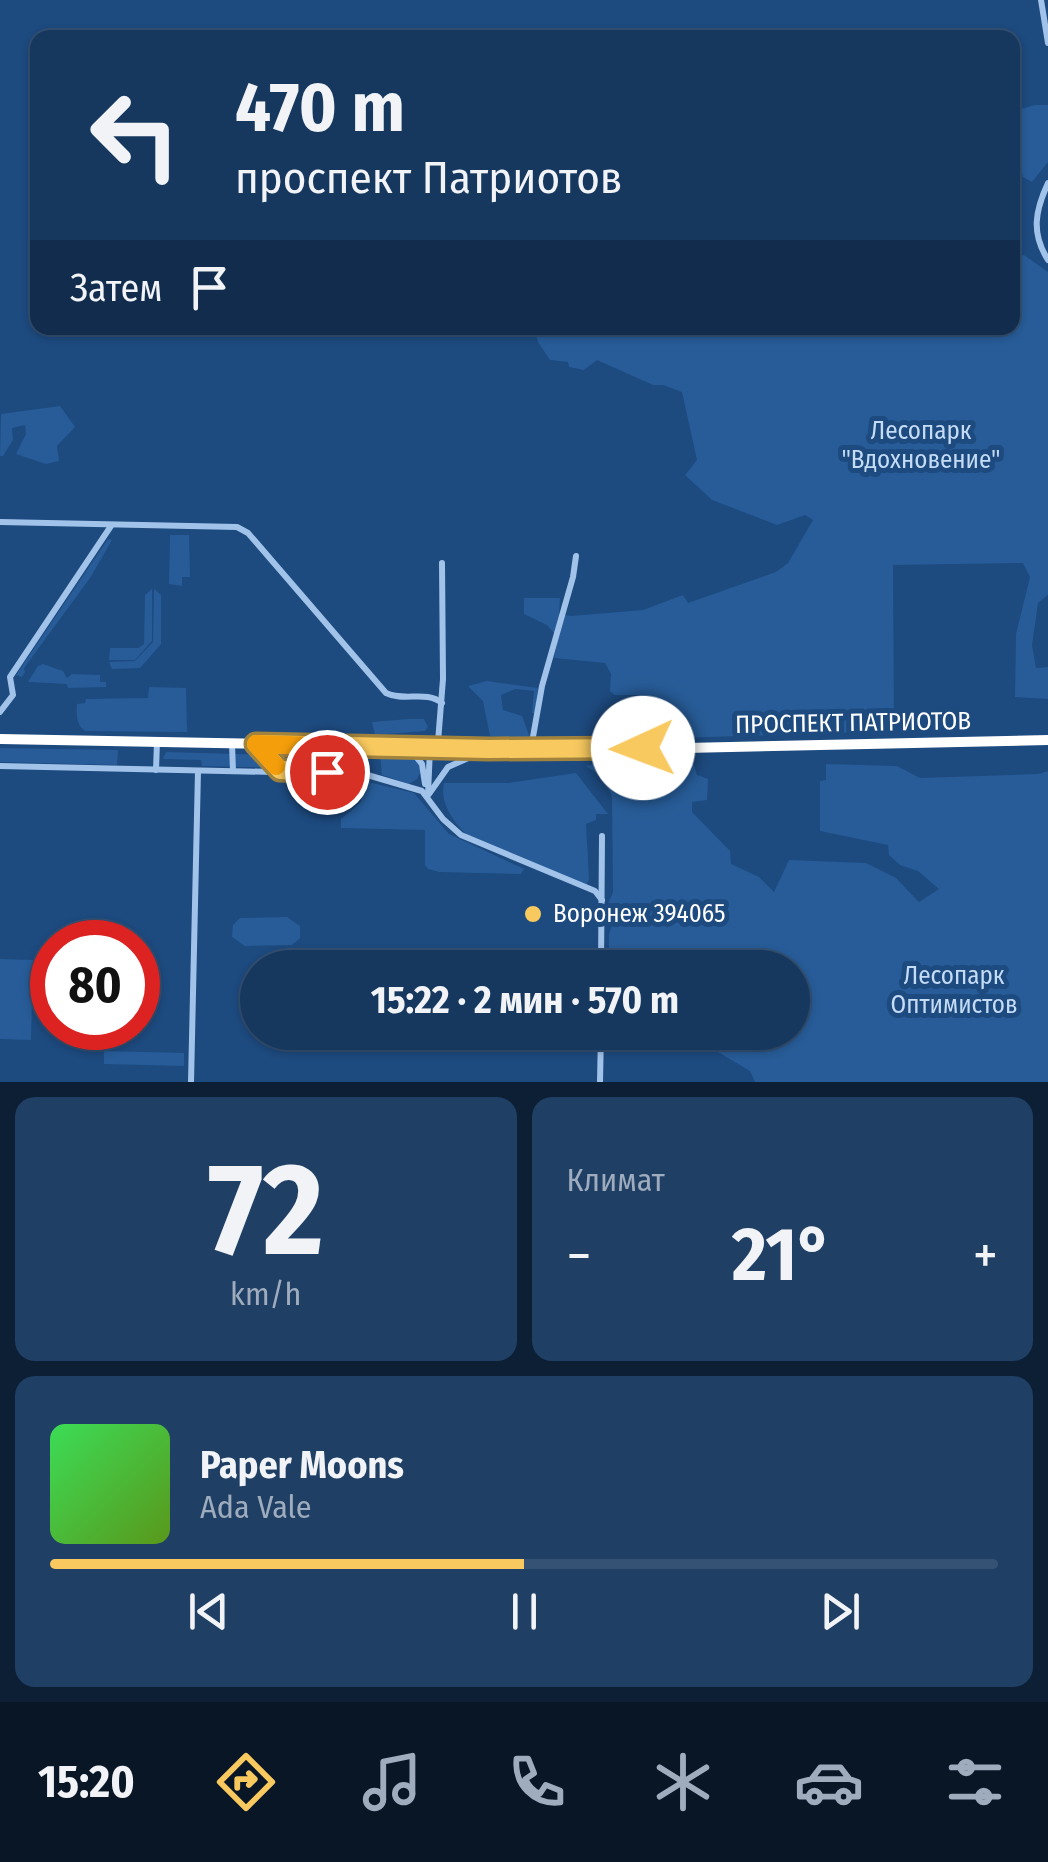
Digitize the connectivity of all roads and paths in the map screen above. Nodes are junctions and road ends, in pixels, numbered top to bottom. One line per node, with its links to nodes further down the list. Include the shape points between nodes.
1 (1041, 0): 2 (street)
2 (1048, 43)
3 (1048, 183): 4 (street)
4 (1038, 203): 5 (street); 6 (street, via 1035,231)
5 (1048, 203)
6 (1048, 260)
7 (0, 522): 8 (street)
8 (112, 524): 11 (street, via 238,527 386,694); 12 (street, via 10,676 14,695)
9 (576, 556): 21 (street)
10 (442, 563): 11 (street)
11 (442, 703): 19 (street, via 438,742)
12 (0, 712)
13 (0, 739): 15 (highway, ПРОСПЕКТ ПАТРИОТОВ)
14 (1048, 740): 21 (highway, ПРОСПЕКТ ПАТРИОТОВ)
15 (158, 742): 16 (highway, ПРОСПЕКТ ПАТРИОТОВ); 23 (street)
16 (232, 744): 17 (highway, ПРОСПЕКТ ПАТРИОТОВ); 26 (street)
17 (256, 744): 18 (highway, ПРОСПЕКТ ПАТРИОТОВ); 24 (street)
18 (409, 748): 19 (highway, ПРОСПЕКТ ПАТРИОТОВ); 27 (street, via 422,764)
19 (430, 748): 20 (highway, ПРОСПЕКТ ПАТРИОТОВ); 27 (street)
20 (489, 749): 21 (highway, ПРОСПЕКТ ПАТРИОТОВ); 27 (street, via 455,762)
21 (530, 749)
22 (0, 766): 23 (street)
23 (156, 770): 25 (street)
24 (280, 770): 26 (street); 27 (street, via 364,774)
25 (198, 771): 26 (street); 32 (street)
26 (233, 771)
27 (428, 795): 29 (street, via 461,835 594,890)
28 (602, 836): 29 (street)
29 (602, 900): 30 (street)
30 (601, 950)
31 (601, 1050): 33 (street)
32 (190, 1082)
33 (600, 1082)

